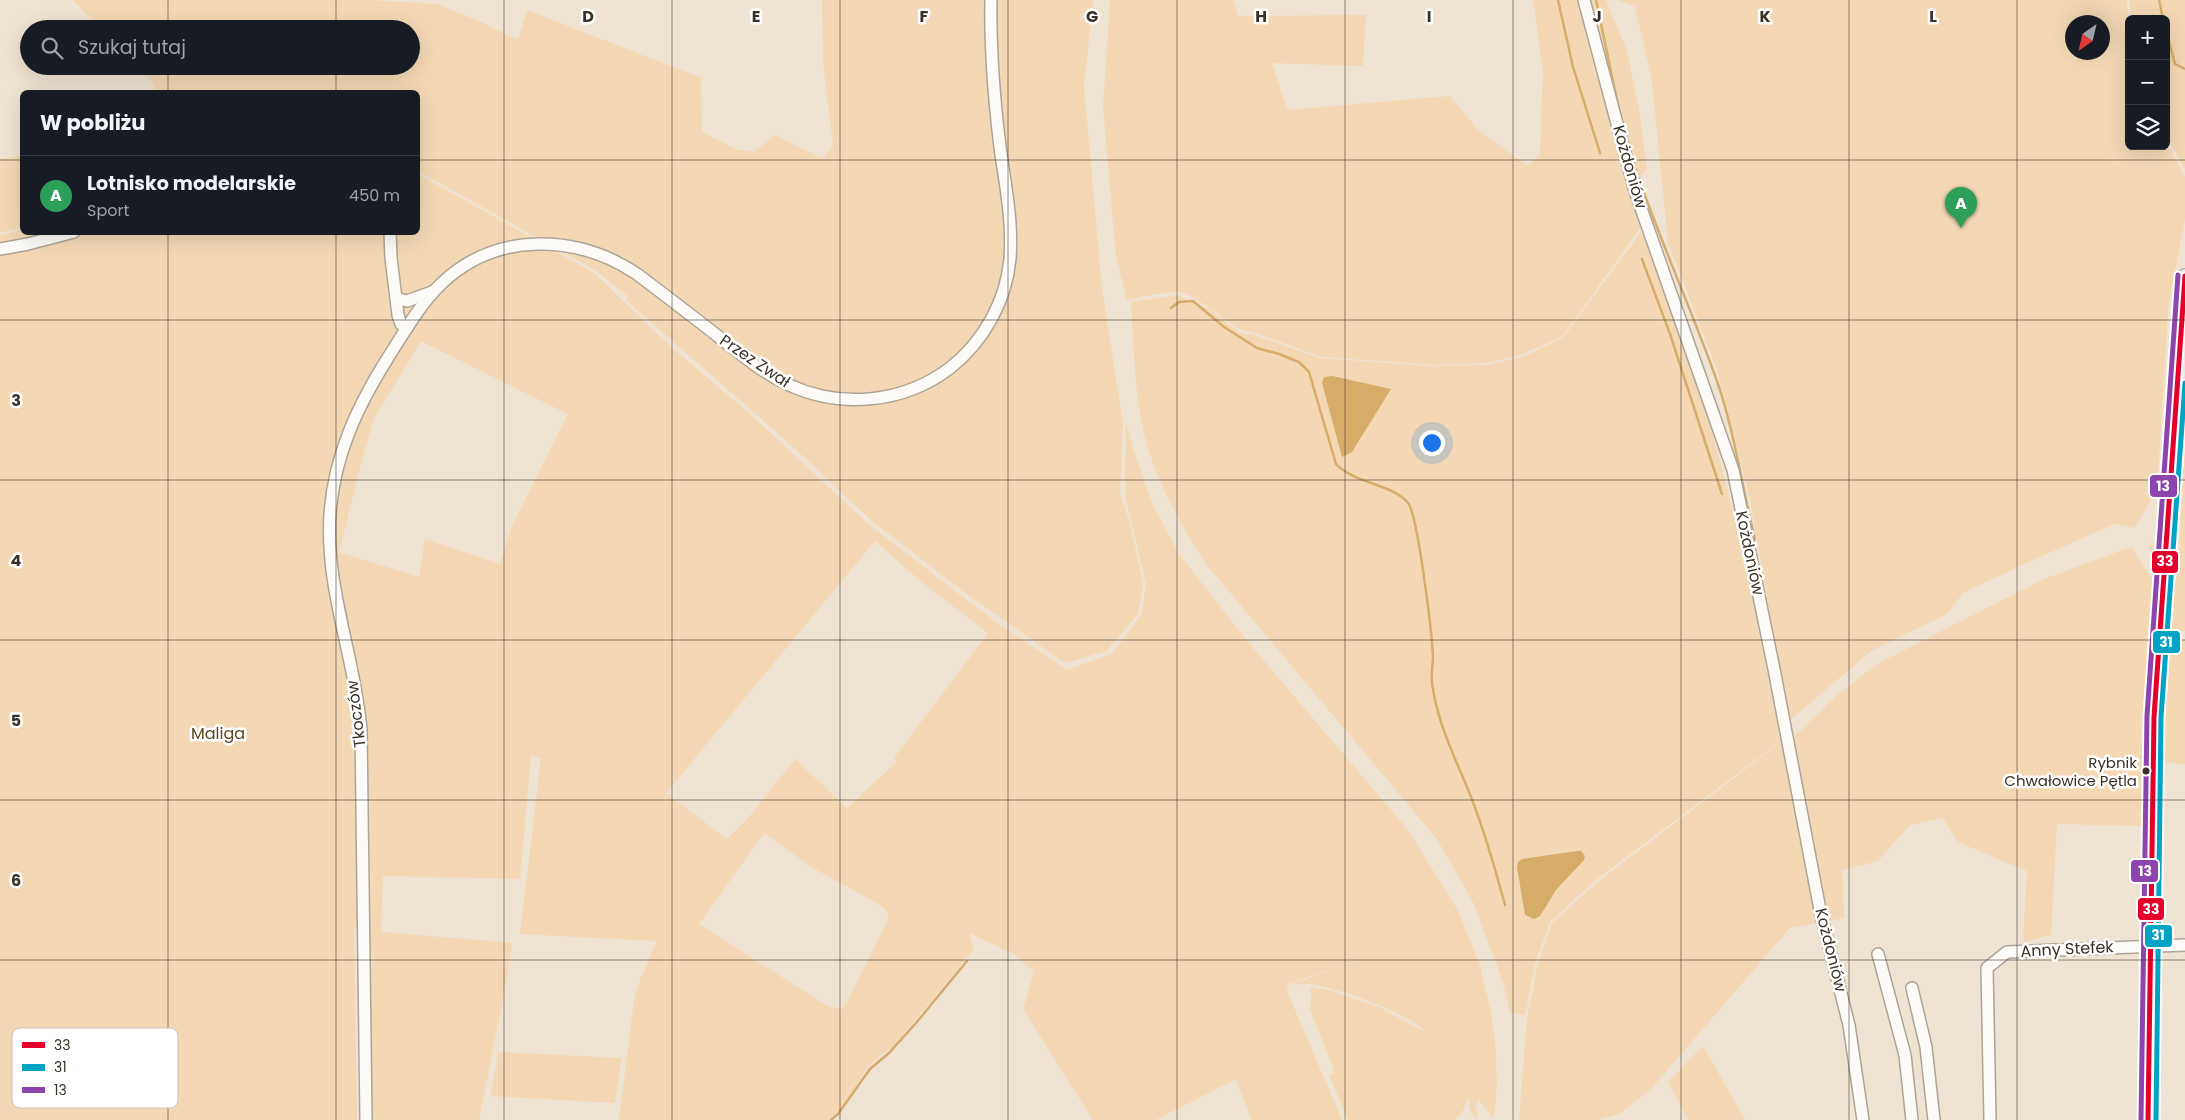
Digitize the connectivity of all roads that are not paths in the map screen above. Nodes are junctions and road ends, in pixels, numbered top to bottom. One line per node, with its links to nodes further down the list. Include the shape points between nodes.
1 (991, 0): 7 (street, Przez Zwał, via 994,89 1010,228 1009,266 1000,300 985,330 962,357 930,381 900,394 871,399 834,398 799,389 753,363 627,268 596,252 570,246 527,244 498,251 471,262)
2 (1584, 0): 15 (street, Kożdoniów, via 1636,191 1733,470 1821,914 1849,1025)
3 (62, 235): 5 (street)
4 (390, 235): 8 (street)
5 (0, 249)
6 (2185, 276): 10 (main road, via 2158,656 2153,756)
7 (437, 288): 8 (street, via 407,301); 9 (street, Przez Zwał)
8 (396, 298): 9 (street, via 399,320)
9 (407, 328): 14 (street, Tkoczów, via 353,418 334,482 329,526 331,572 361,730)
10 (2151, 945): 11 (street, Anny Stefek); 18 (street, Anny Stefek, via 2007,952 1987,968); 19 (main road)
11 (2185, 945)
12 (1878, 954): 16 (street, via 1905,1055)
13 (1912, 988): 17 (street, via 1926,1047)
14 (366, 1120)
15 (1863, 1120)
16 (1912, 1120)
17 (1934, 1120)
18 (1990, 1120)
19 (2148, 1120)

